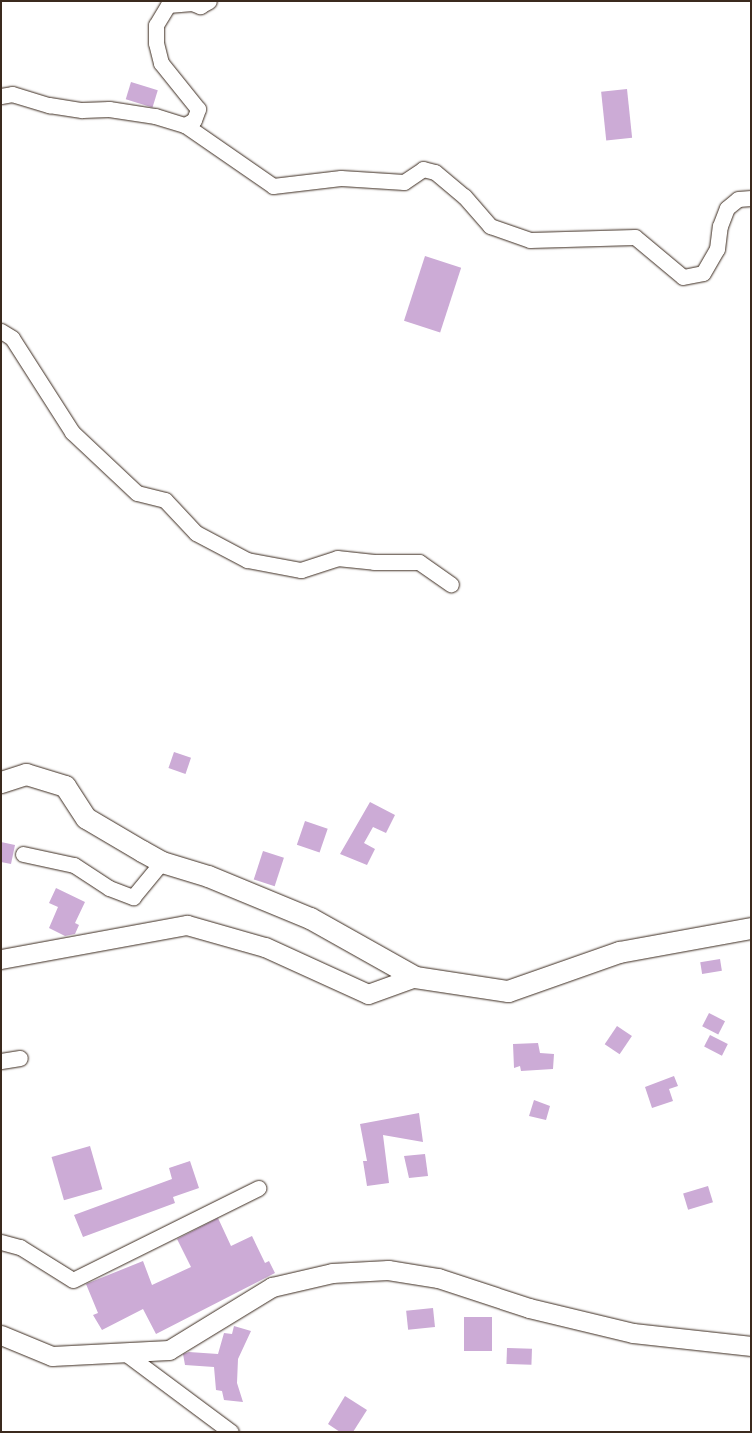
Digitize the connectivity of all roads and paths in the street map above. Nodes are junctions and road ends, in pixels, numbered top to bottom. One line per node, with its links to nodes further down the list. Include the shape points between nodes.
1 (209, 1): 3 (street, via 200,6 192,3 168,5 156,25 156,43 162,63 198,110 194,120)
2 (1, 96): 3 (street, via 12,94 82,110 110,109 155,116)
3 (185, 126): 4 (street, via 273,186 341,178 404,182 423,169 435,172 464,196 490,226 530,240 635,236 683,277 703,273 717,249 720,226 727,208 738,199)
4 (751, 198)
5 (1, 331): 6 (street, via 12,338 79,439 137,493 165,500 196,533 247,560 301,570 337,558 420,562)
6 (451, 584)
7 (1, 782): 9 (highway, via 26,774 65,786 86,818)
8 (23, 854): 9 (street, via 74,865 109,888 133,897)
9 (162, 862): 12 (highway, via 208,876 310,918)
10 (751, 928): 12 (highway, via 618,952 508,991)
11 (1, 959): 12 (main road, via 187,925 265,947 368,994)
12 (415, 977)
13 (20, 1058): 14 (street)
14 (1, 1061)
15 (258, 1188): 16 (street, via 73,1280 20,1247)
16 (1, 1242)
17 (1, 1335): 19 (main road, via 52,1356)
18 (751, 1346): 19 (main road, via 633,1333 529,1308 438,1278 388,1270 332,1274 272,1287 169,1350)
19 (125, 1353): 20 (street)
20 (231, 1432)

